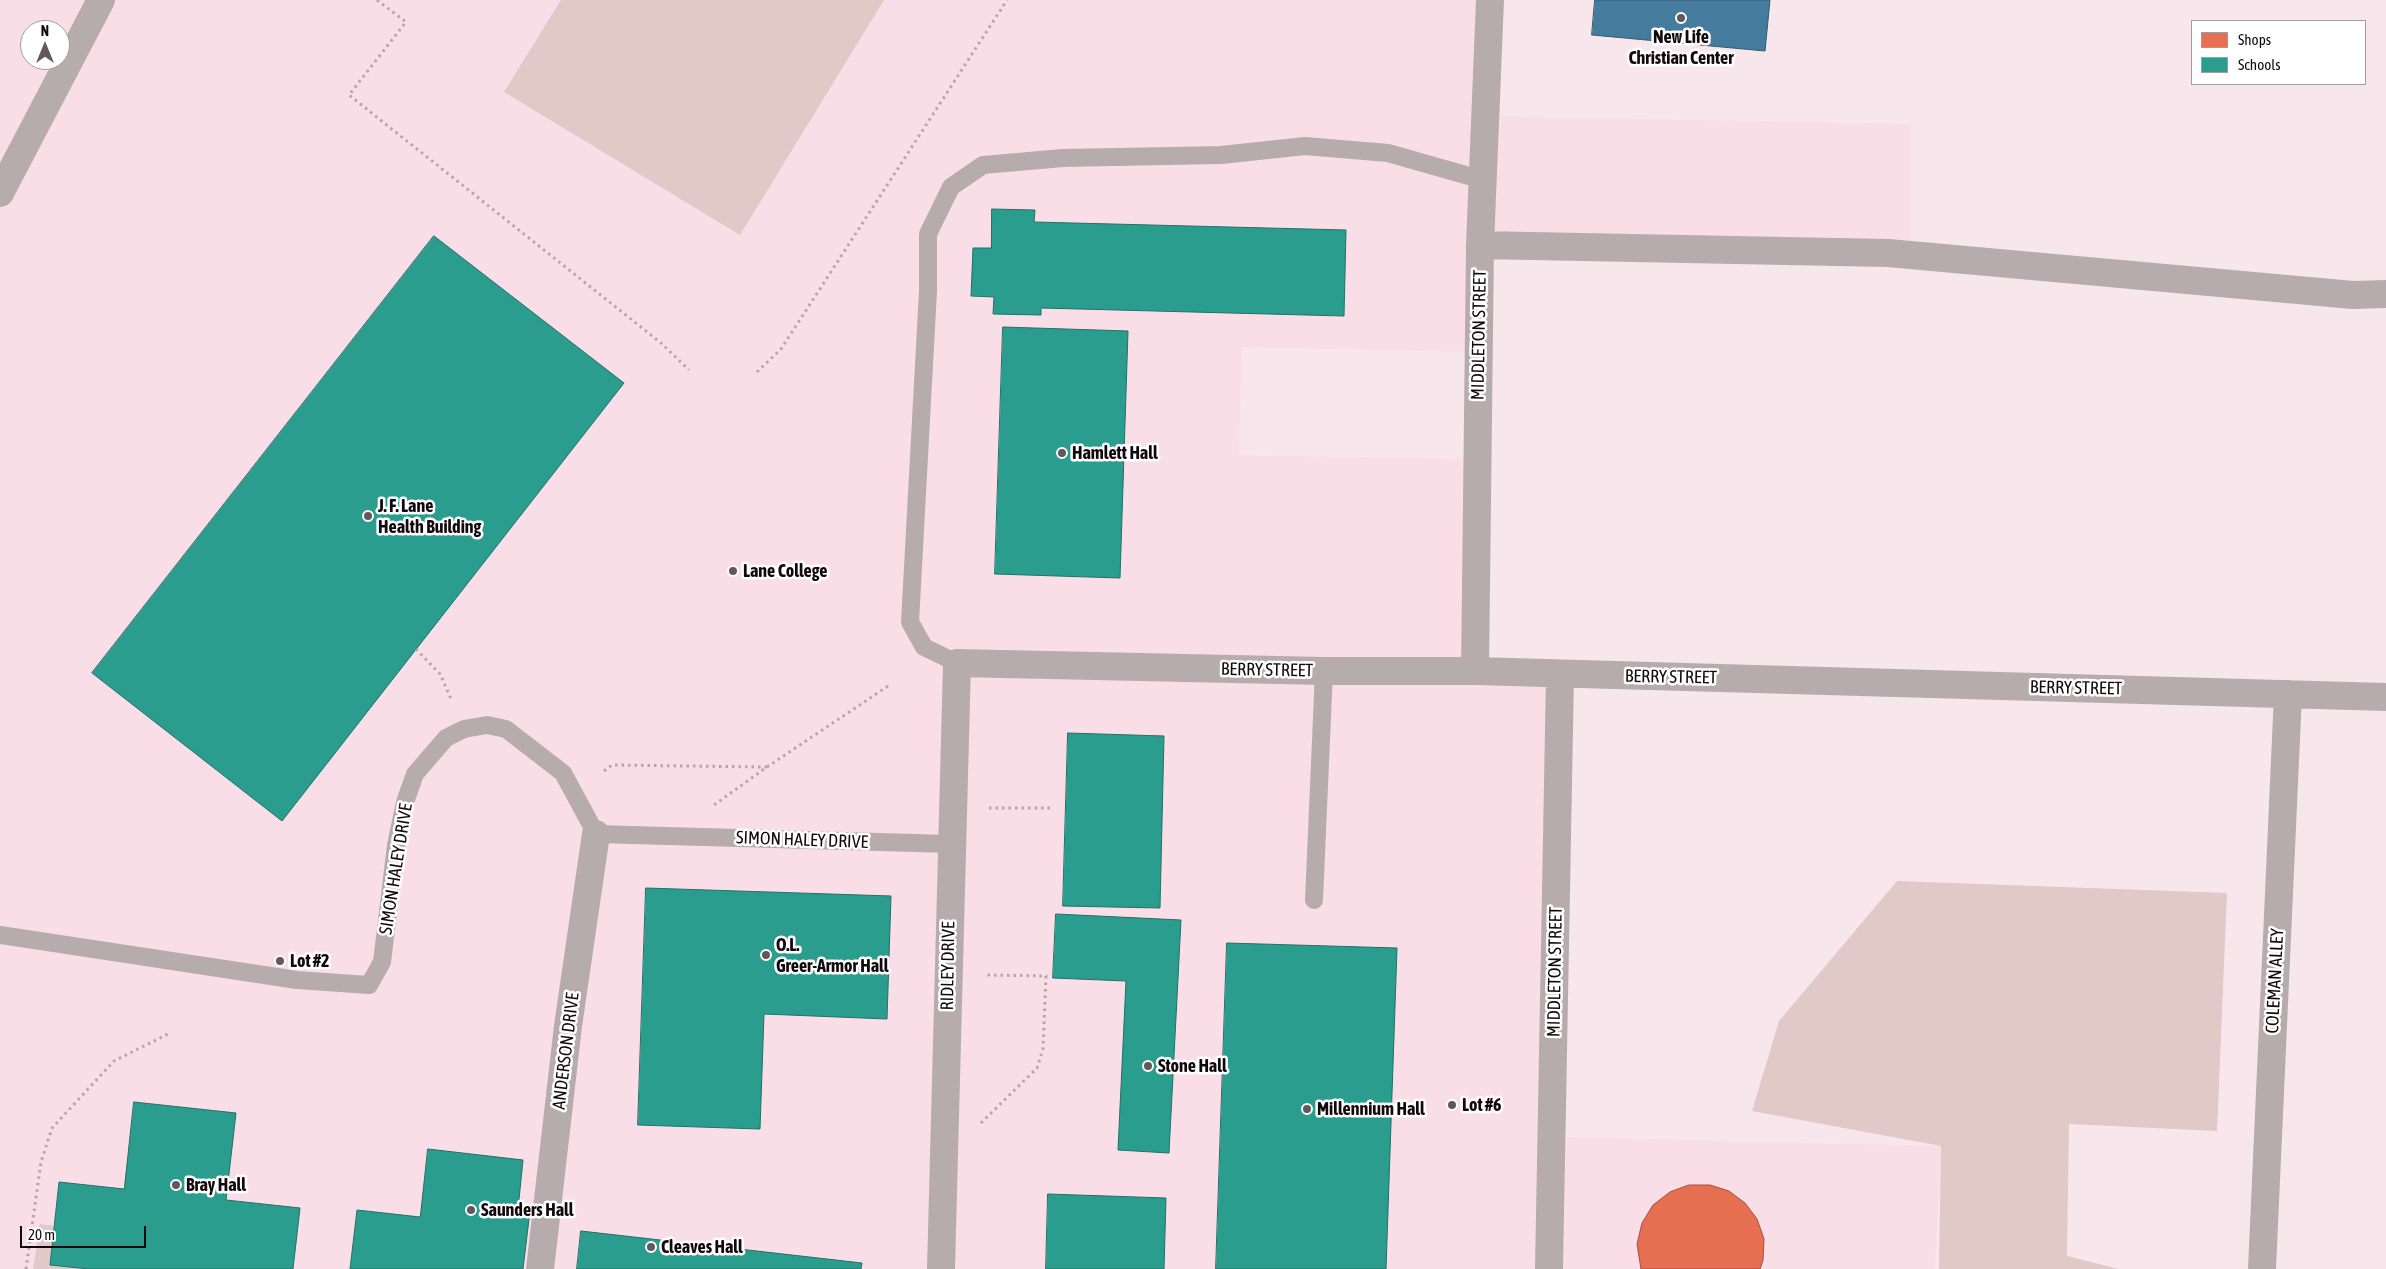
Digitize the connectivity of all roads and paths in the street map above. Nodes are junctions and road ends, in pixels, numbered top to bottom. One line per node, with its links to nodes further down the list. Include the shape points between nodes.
1 (101, 0): 6 (street)
2 (376, 0): 9 (path, via 406,22 349,95 660,343)
3 (1007, 0): 10 (path, via 781,349)
4 (1490, 0): 5 (street, MIDDLETON STREET)
5 (1483, 180): 7 (street, MIDDLETON STREET); 12 (lane, via 1388,153 1306,146 1221,155 1063,158 983,165 951,187 928,234 928,290 910,622 924,647)
6 (0, 193)
7 (1480, 245): 8 (street, via 1888,252 2353,296); 14 (street, MIDDLETON STREET)
8 (2386, 294)
9 (689, 370)
10 (757, 372)
11 (416, 648): 19 (path, via 440,674)
12 (957, 663): 13 (street, BERRY STREET); 26 (street, RIDLEY DRIVE)
13 (1324, 671): 14 (street, BERRY STREET); 27 (lane)
14 (1475, 671): 15 (street, BERRY STREET)
15 (1560, 675): 17 (street, BERRY STREET); 35 (street, MIDDLETON STREET)
16 (891, 684): 20 (path)
17 (2288, 694): 18 (street, BERRY STREET); 36 (street, COLEMAN ALLEY)
18 (2386, 697)
19 (462, 730): 25 (lane, SIMON HALEY DRIVE, via 487,725 506,730 563,773); 28 (lane, SIMON HALEY DRIVE, via 446,738 415,774 396,845 382,962 369,986 297,980)
20 (767, 767): 21 (path, via 612,765); 22 (path)
21 (604, 771)
22 (710, 807)
23 (1051, 808): 24 (path)
24 (985, 809)
25 (596, 834): 26 (lane, SIMON HALEY DRIVE); 33 (street, ANDERSON DRIVE, via 568,1026)
26 (951, 844): 34 (street, RIDLEY DRIVE)
27 (1314, 900)
28 (0, 934)
29 (974, 975): 31 (path, via 1046,976 1043,1049 1037,1068)
30 (170, 1033): 32 (path, via 114,1061 52,1128 42,1162)
31 (977, 1127)
32 (26, 1269)
33 (540, 1269)
34 (941, 1269)
35 (1549, 1269)
36 (2262, 1269)

